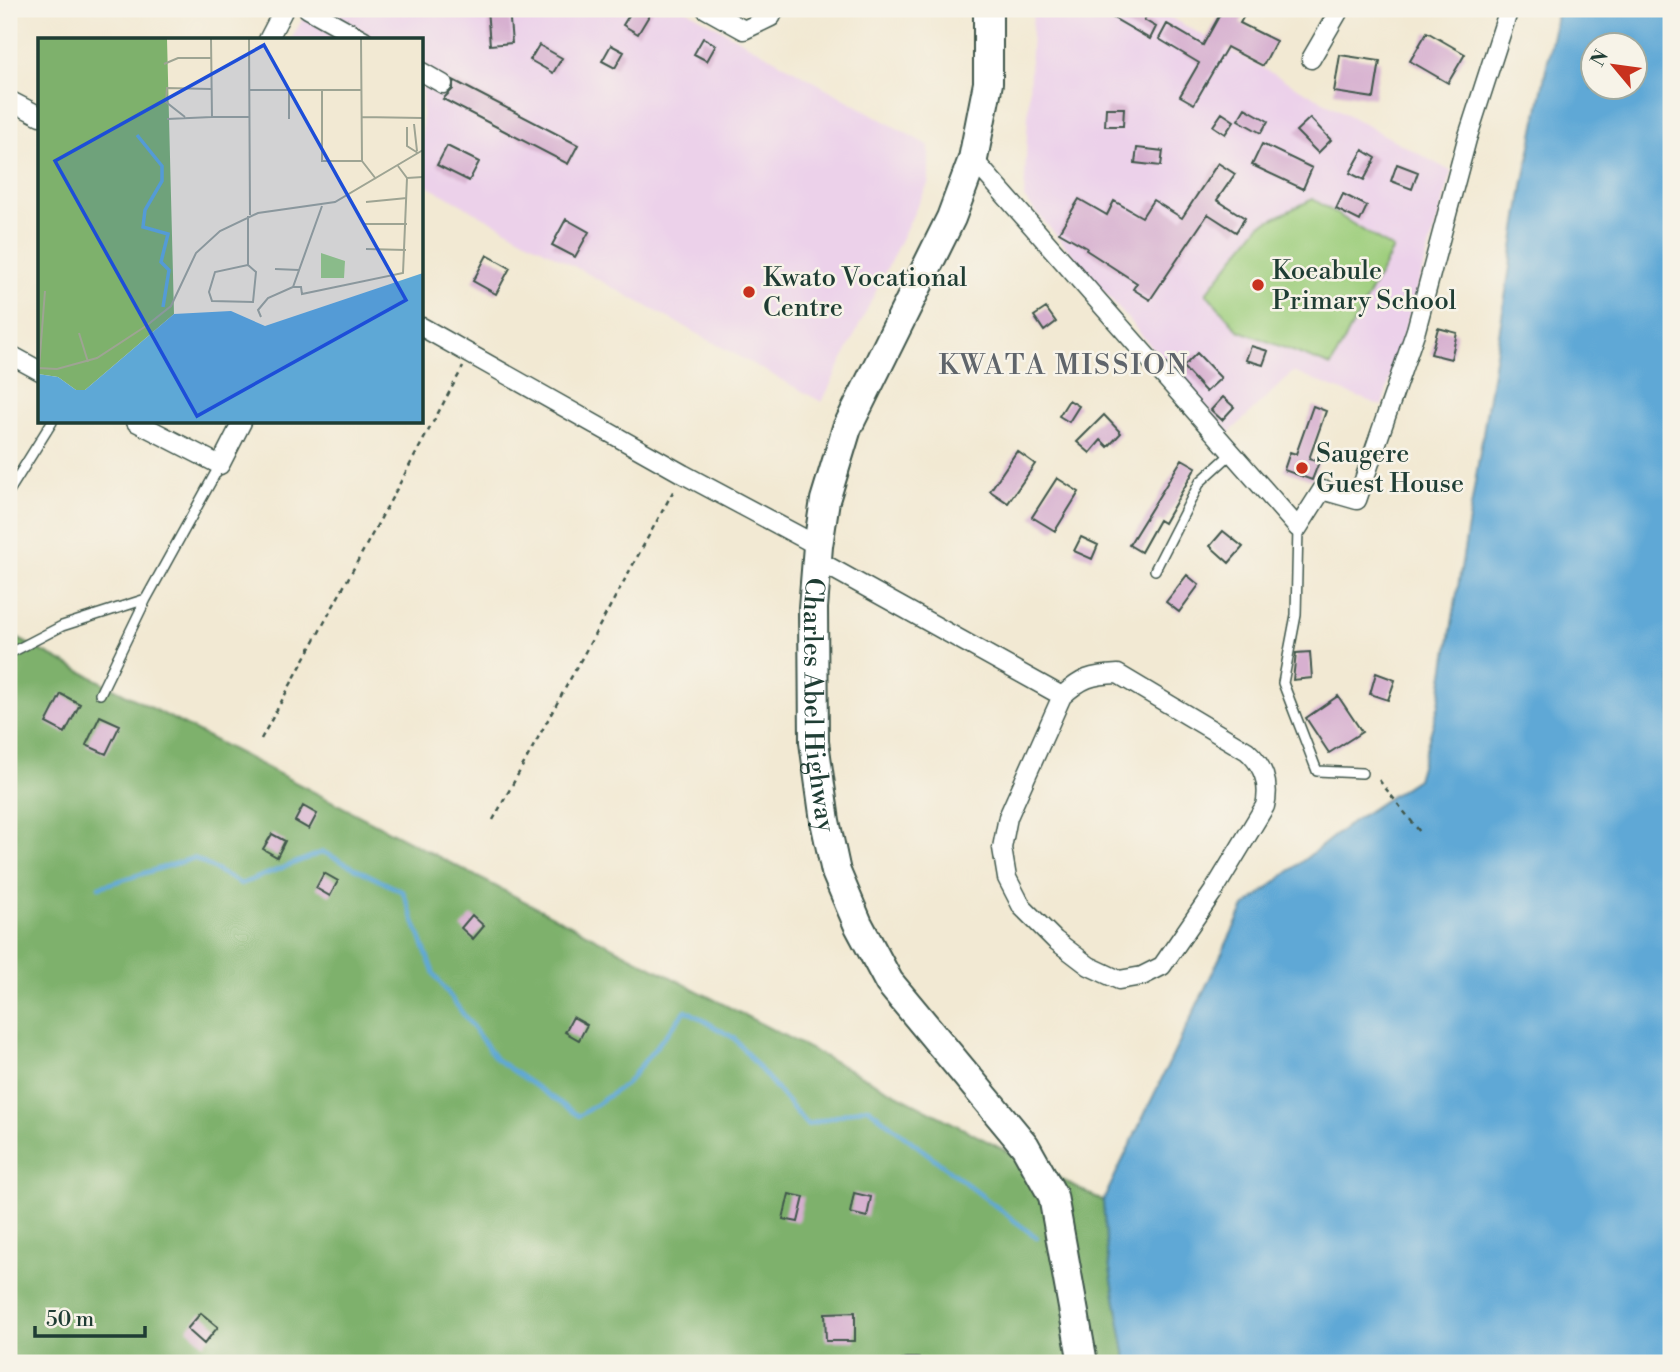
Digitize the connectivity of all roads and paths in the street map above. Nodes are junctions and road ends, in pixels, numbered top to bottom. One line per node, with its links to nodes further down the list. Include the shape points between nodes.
1 (284, 9): 8 (street)
2 (308, 9): 9 (street)
3 (706, 9): 4 (street, via 744,30 771,17)
4 (775, 9)
5 (988, 9): 15 (main road, Charles Abel Highway, via 988,83)
6 (1340, 9): 10 (street)
7 (1509, 9): 27 (street, via 1467,139 1416,330 1357,500 1322,491)
8 (269, 38)
9 (360, 38)
10 (1311, 59)
11 (424, 73): 12 (street)
12 (443, 84)
13 (9, 100): 14 (street)
14 (38, 115)
15 (973, 159): 23 (street); 28 (main road, Charles Abel Highway, via 951,218 847,428 825,500)
16 (424, 328): 18 (street)
17 (9, 354): 19 (street)
18 (469, 354): 25 (street); 34 (path)
19 (38, 370)
20 (51, 424): 26 (lane)
21 (140, 424): 24 (street)
22 (241, 424): 24 (street)
23 (1232, 453): 27 (street); 29 (lane, via 1200,482)
24 (220, 465): 30 (lane)
25 (683, 474): 28 (street); 37 (path)
26 (9, 491)
27 (1298, 528): 35 (lane, via 1296,615 1283,683 1317,771)
28 (817, 553): 33 (street); 41 (main road, Charles Abel Highway, via 814,742 836,872 889,982 1025,1146 1053,1196)
29 (1155, 570)
30 (146, 598): 31 (lane, via 62,626 14,651); 32 (lane)
31 (9, 648)
32 (100, 694)
33 (1062, 696): 33 (street, via 1008,817 1002,848 1007,878 1022,906 1089,966 1119,980 1142,976 1162,966 1265,806 1264,773 1247,751 1118,674 1094,675 1076,682)
34 (261, 739)
35 (1362, 773)
36 (1380, 780): 38 (path)
37 (493, 820)
38 (1420, 832)
39 (906, 1363): 40 (lane)
40 (917, 1363)
41 (1083, 1363)

